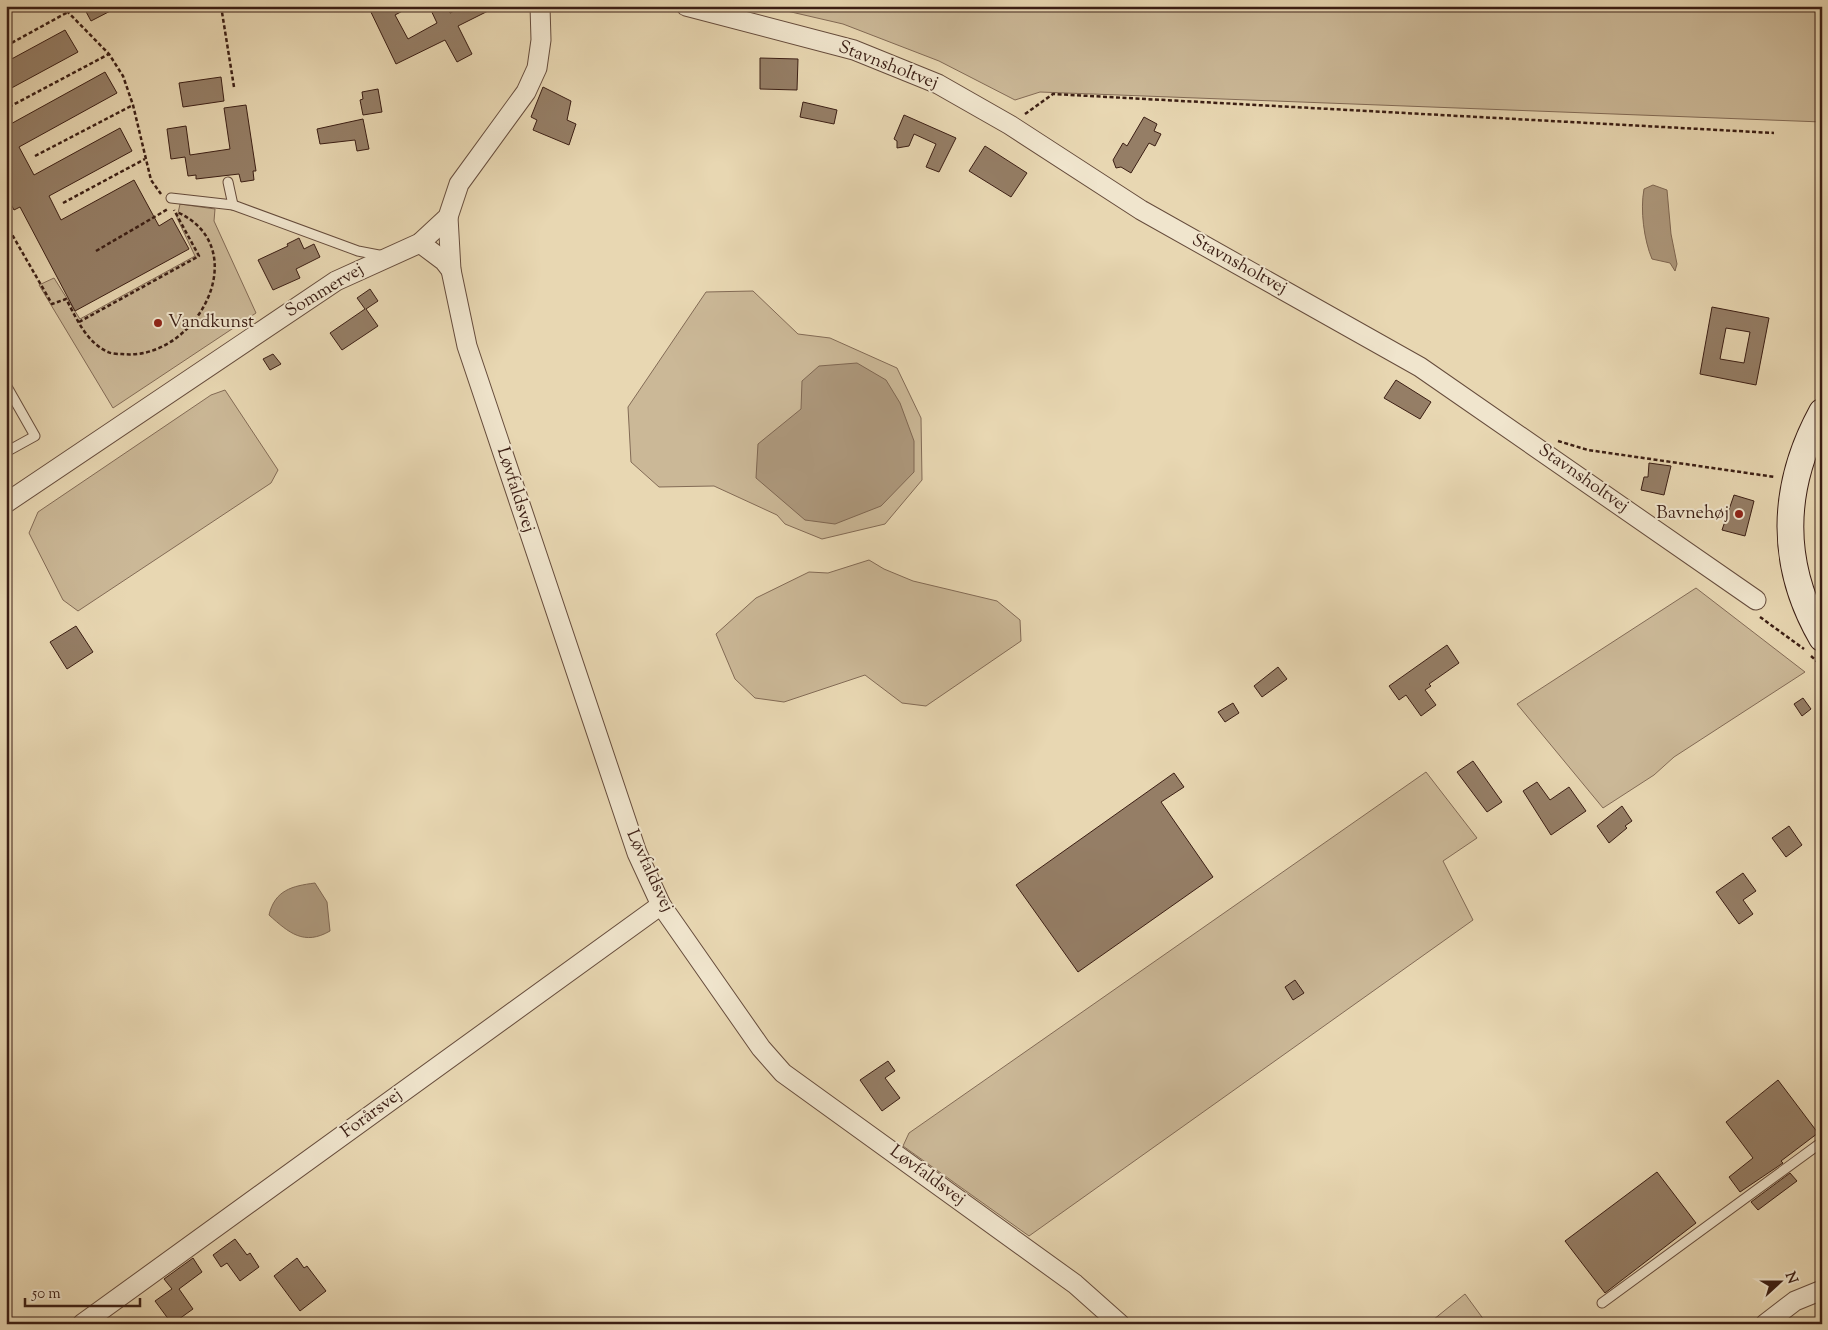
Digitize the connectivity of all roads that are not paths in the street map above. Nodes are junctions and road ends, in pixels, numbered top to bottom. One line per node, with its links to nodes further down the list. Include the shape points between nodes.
1 (540, 6): 6 (street, Sommervej, via 541,40 537,68 526,92 459,184)
2 (686, 6): 15 (street, Stavnsholtvej, via 854,50 938,84 1010,125 1141,210 1420,366)
3 (228, 182): 5 (lane)
4 (167, 197): 5 (lane)
5 (233, 205): 8 (lane, via 358,251)
6 (448, 217): 7 (street, Sommervej); 9 (street, Løvfaldsvej)
7 (420, 243): 8 (street, Sommervej); 9 (street, via 439,256)
8 (387, 256): 14 (street, Sommervej, via 336,281)
9 (451, 270): 18 (street, Løvfaldsvej, via 467,346 637,853)
10 (6, 385): 12 (lane, via 35,436)
11 (1822, 412): 17 (main road, via 1798,473 1789,531 1798,588)
12 (6, 452)
13 (1822, 453): 16 (main road, via 1809,505 1807,531 1809,556)
14 (6, 503)
15 (1756, 600)
16 (1822, 601)
17 (1822, 638)
18 (661, 905): 22 (street, Forårsvej); 23 (street, Løvfaldsvej, via 782,1073 1075,1284)
19 (1822, 1142): 21 (lane)
20 (1822, 1290): 24 (street, via 1795,1301)
21 (1602, 1303)
22 (82, 1324)
23 (1120, 1324)
24 (1765, 1324)

